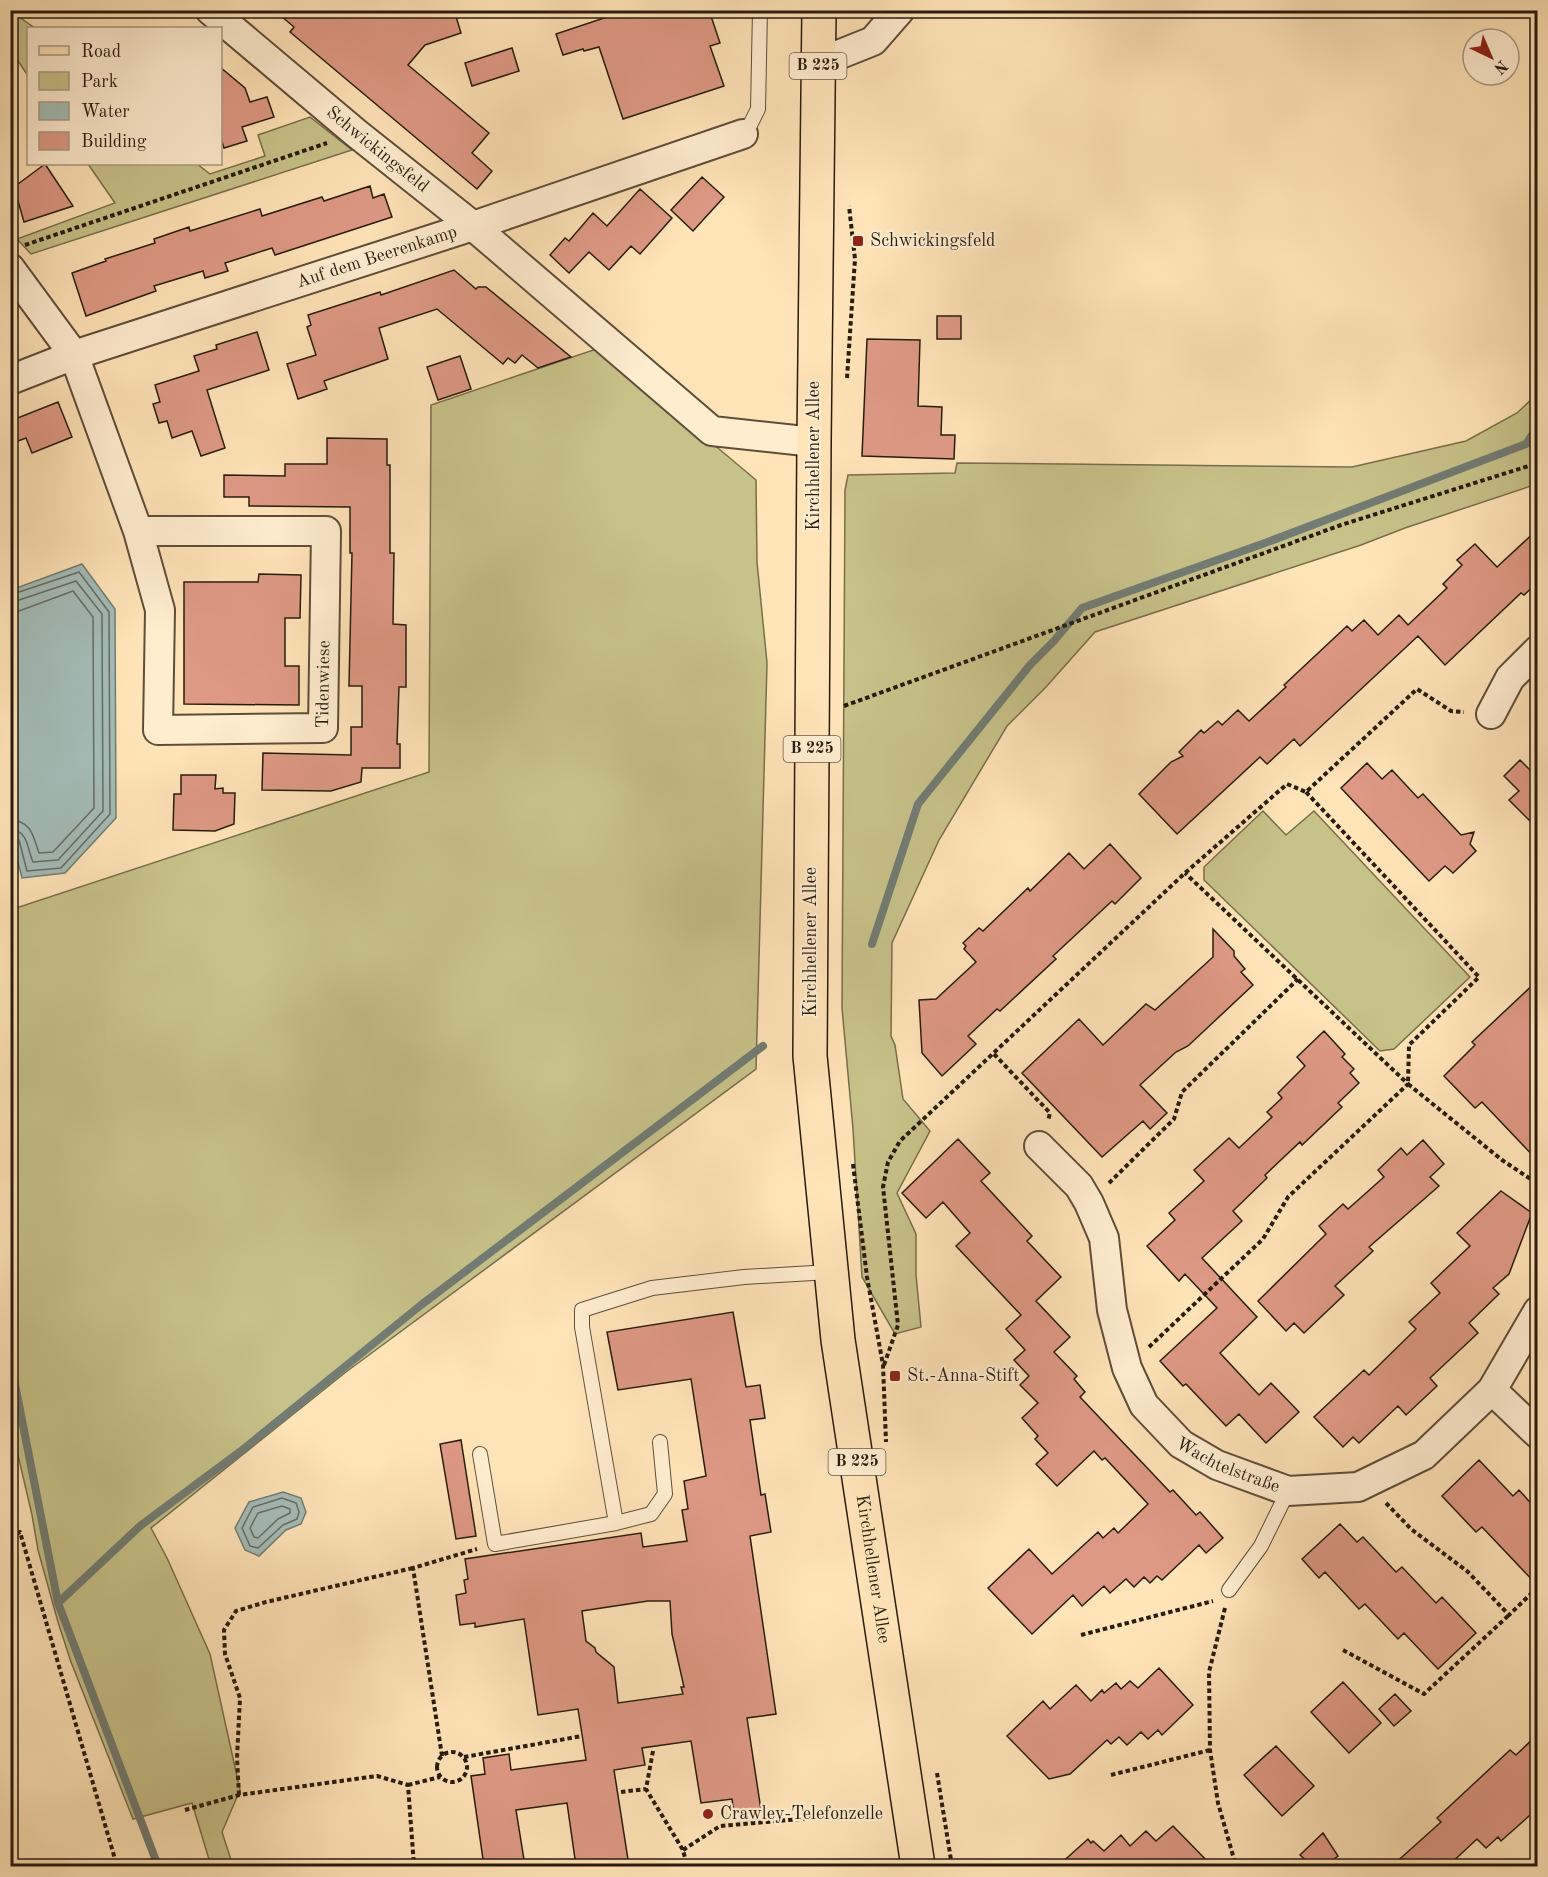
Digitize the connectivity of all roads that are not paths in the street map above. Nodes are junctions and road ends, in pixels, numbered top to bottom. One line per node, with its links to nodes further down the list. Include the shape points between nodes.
1 (210, 10): 7 (street, Schwickingsfeld)
2 (760, 10): 6 (lane, via 758,110)
3 (819, 10): 5 (main road, Kirchhellener Allee / B 225)
4 (900, 10): 5 (street, via 873,41)
5 (819, 63): 11 (main road, Kirchhellener Allee / B 225)
6 (743, 134): 7 (street, Auf dem Beerenkamp)
7 (473, 226): 9 (street, Auf dem Beerenkamp); 11 (street, Schwickingsfeld, via 712,431)
8 (16, 257): 9 (street, Tidenwiese)
9 (74, 355): 10 (street, Auf dem Beerenkamp); 12 (street, Tidenwiese)
10 (10, 380)
11 (814, 442): 16 (main road, Kirchhellener Allee / B 225, via 810,1056)
12 (138, 531): 12 (street, Tidenwiese, via 160,610 158,730 323,728 327,531)
13 (1538, 650): 14 (street, via 1510,678)
14 (1491, 714)
15 (1039, 1146): 22 (street, Wachtelstraße, via 1079,1186 1104,1238 1112,1310 1127,1368 1144,1405 1181,1444 1217,1465)
16 (830, 1272): 23 (lane, via 652,1288 582,1310); 25 (main road, Kirchhellener Allee / B 225)
17 (1538, 1311): 18 (street, Wachtelstraße)
18 (1492, 1390): 19 (street); 22 (street, Wachtelstraße, via 1424,1455 1358,1487)
19 (1538, 1434)
20 (660, 1442): 23 (lane, via 665,1494 651,1514)
21 (480, 1454): 23 (lane, via 495,1544)
22 (1288, 1491): 24 (lane, via 1261,1546)
23 (616, 1523)
24 (1228, 1593)
25 (918, 1866)

